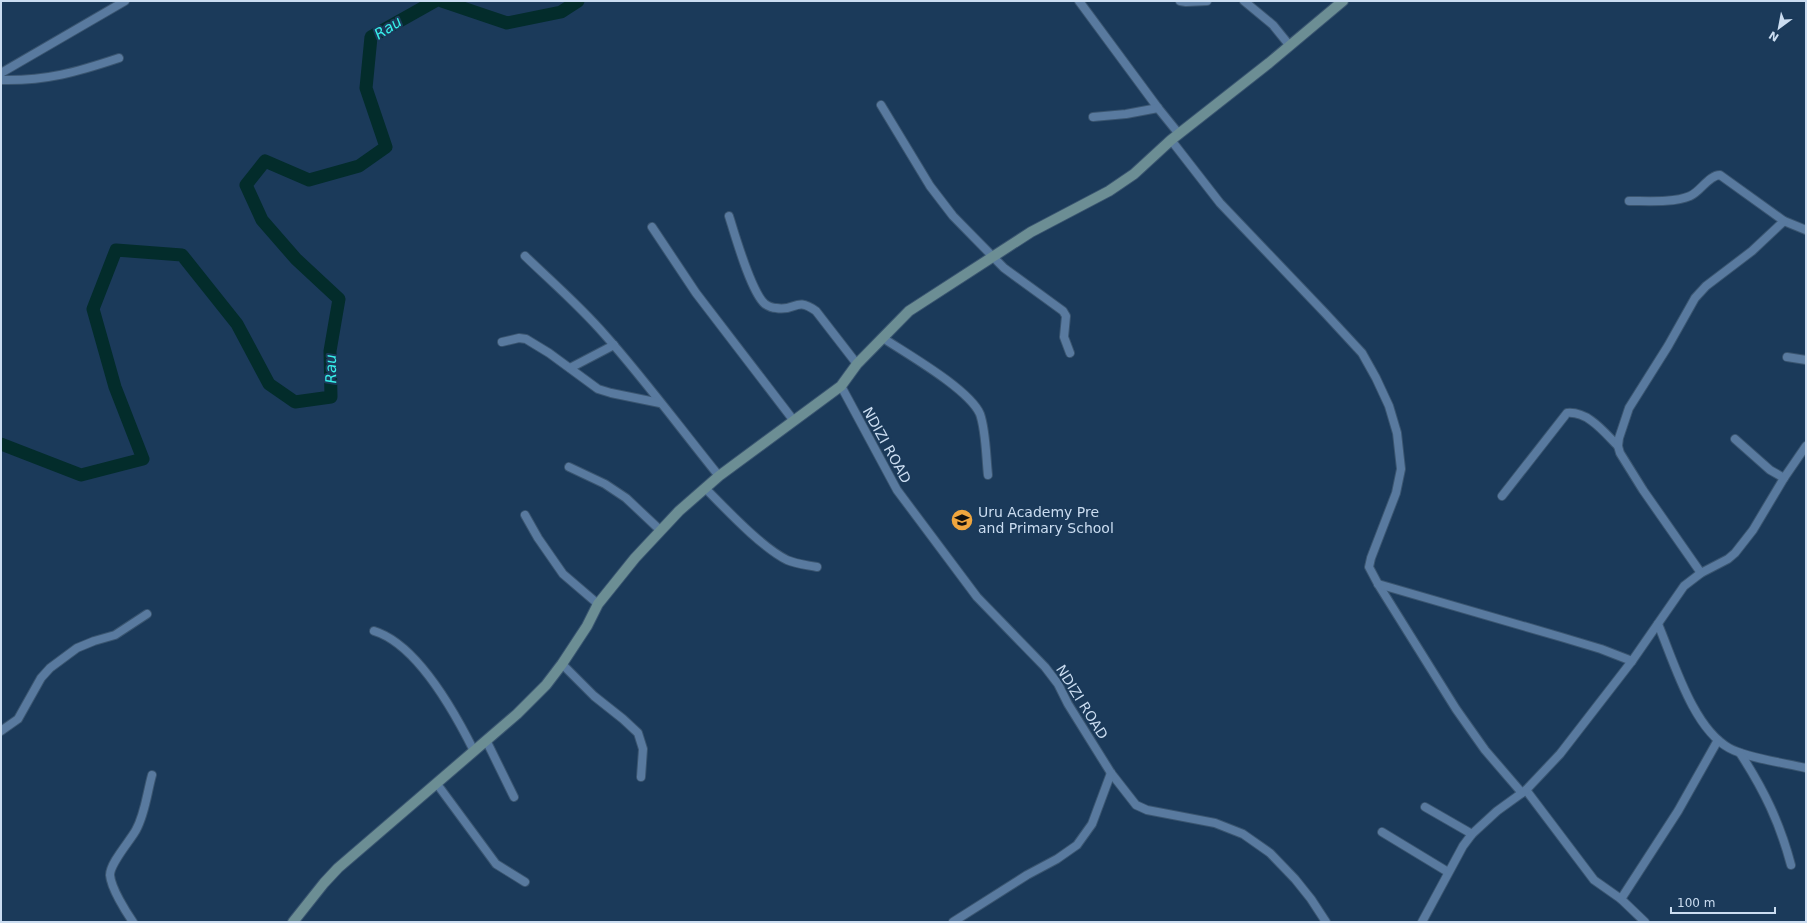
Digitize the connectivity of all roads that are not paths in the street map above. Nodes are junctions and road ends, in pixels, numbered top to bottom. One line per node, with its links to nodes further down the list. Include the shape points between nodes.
1 (125, 1): 9 (street)
2 (1079, 1): 12 (street)
3 (1180, 1): 4 (street)
4 (1207, 1)
5 (1244, 1): 7 (street, via 1266,18)
6 (1343, 1): 7 (street)
7 (1290, 46): 14 (street)
8 (120, 58): 10 (street, via 50,78)
9 (1, 73)
10 (1, 80)
11 (881, 105): 21 (street, via 930,186 953,216)
12 (1158, 108): 13 (street); 14 (street)
13 (1093, 117)
14 (1175, 137): 21 (street, via 1134,174 1109,191 1031,232); 46 (street, via 1220,203 1362,353 1389,406 1397,433 1401,469 1396,493 1369,567)
15 (1629, 201): 17 (street, via 1681,199 1692,196 1714,176 1720,175)
16 (729, 216): 28 (street, via 755,288 766,304 779,309 798,304 808,305 816,311)
17 (1784, 221): 19 (street); 34 (street, via 1695,298 1629,408)
18 (652, 227): 32 (street, via 696,293)
19 (1806, 230)
20 (525, 256): 24 (street)
21 (993, 258): 22 (street, via 909,311); 25 (street, via 1062,311 1066,316 1064,337)
22 (883, 338): 28 (street); 37 (street, via 950,383 974,405 980,414)
23 (502, 342): 29 (street, via 519,338 526,340)
24 (614, 345): 29 (street); 31 (street)
25 (1070, 353)
26 (1787, 357): 27 (street)
27 (1806, 360)
28 (857, 364): 30 (street)
29 (570, 368): 31 (street, via 598,389)
30 (841, 386): 32 (street); 59 (street, NDIZI ROAD, via 888,476 902,497 977,597 1058,684)
31 (660, 403): 38 (street)
32 (794, 421): 38 (street)
33 (1735, 439): 39 (street, via 1770,470)
34 (1618, 446): 41 (street, via 1586,416 1576,412 1567,413); 45 (street, via 1643,490)
35 (1806, 446): 39 (street)
36 (568, 467): 43 (street, via 605,484 626,498)
37 (988, 475)
38 (719, 476): 40 (street)
39 (1784, 478): 45 (street, via 1753,530 1734,553 1728,559)
40 (705, 488): 43 (street); 44 (street, via 778,554 796,563)
41 (1502, 496)
42 (525, 515): 47 (street, via 563,574)
43 (660, 530): 47 (street)
44 (817, 567)
45 (1701, 573): 49 (street, via 1684,586)
46 (1378, 584): 51 (street, via 1567,639); 63 (street, via 1456,709 1485,750)
47 (598, 604): 52 (street)
48 (147, 614): 53 (street, via 115,635 77,648 50,668 41,678 18,719)
49 (1658, 624): 51 (street); 55 (street, via 1698,717)
50 (374, 631): 56 (street, via 389,638 410,654 444,698)
51 (1632, 661): 63 (street, via 1560,754)
52 (562, 664): 54 (street, via 534,697); 61 (street, via 594,696 638,733 643,749)
53 (1, 731)
54 (486, 740): 56 (street); 64 (street)
55 (1718, 740): 57 (street); 71 (street, via 1678,811)
56 (474, 751): 62 (street)
57 (1740, 753): 58 (street); 68 (street, via 1769,801)
58 (1806, 768)
59 (1111, 773): 74 (street, via 1092,824 1076,845); 75 (street, NDIZI ROAD, via 1136,804 1147,810 1215,823 1243,834 1270,853 1295,879)
60 (152, 775): 72 (street, via 141,819 112,867 110,875 119,898)
61 (641, 777)
62 (437, 784): 70 (street, via 496,864); 73 (street, via 338,868)
63 (1524, 791): 67 (street); 71 (street, via 1594,880)
64 (514, 797)
65 (1425, 807): 67 (street)
66 (1382, 832): 69 (street)
67 (1472, 834): 69 (street)
68 (1791, 865)
69 (1448, 872): 76 (street)
70 (525, 882)
71 (1621, 899): 77 (street)
72 (133, 922)
73 (293, 922)
74 (953, 922)
75 (1326, 922)
76 (1422, 922)
77 (1645, 922)

